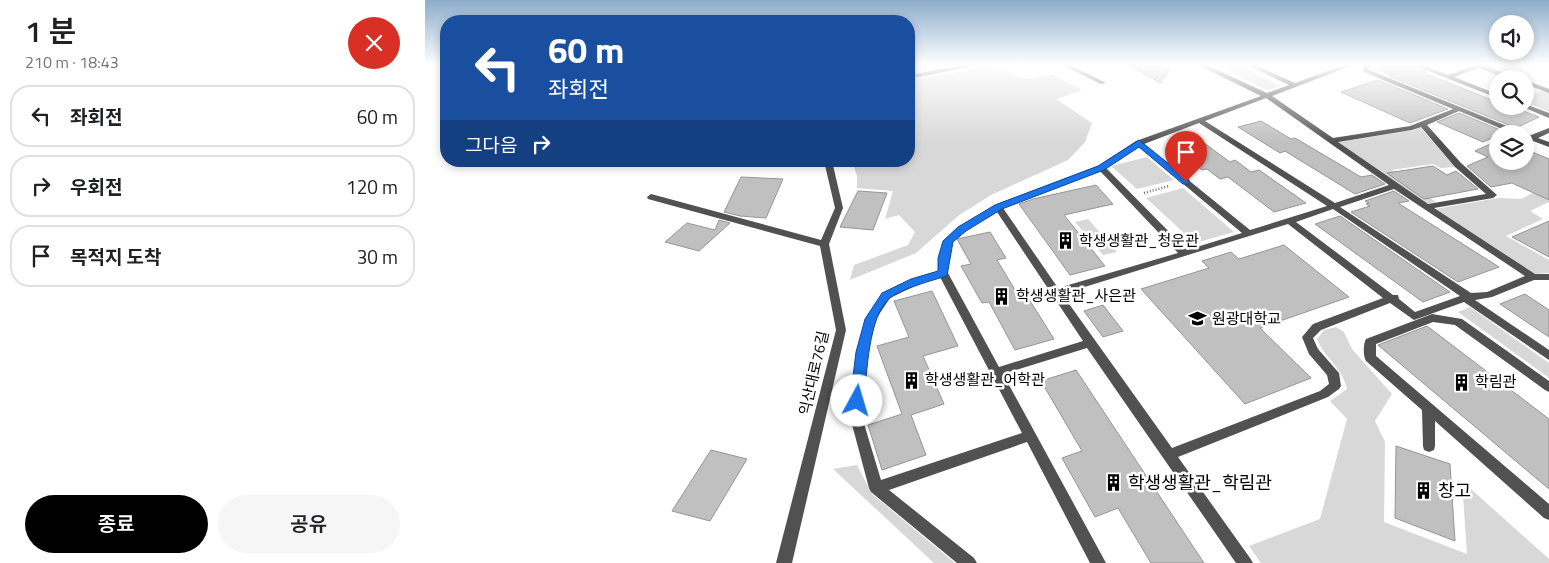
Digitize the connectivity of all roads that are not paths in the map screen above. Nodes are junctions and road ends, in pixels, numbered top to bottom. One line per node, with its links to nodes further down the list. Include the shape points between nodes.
1 (1255, 90): 4 (street)
2 (1283, 90): 4 (street)
3 (1413, 90): 5 (street)
4 (1267, 96): 8 (street); 14 (street)
5 (1459, 109): 9 (street); 10 (street)
6 (1534, 110): 7 (street)
7 (1549, 116)
8 (1200, 121): 15 (street); 21 (street)
9 (1422, 124): 14 (street); 23 (street, via 1458,165 1493,195)
10 (1499, 125)
11 (1549, 130): 12 (street)
12 (1534, 135)
13 (1534, 139): 16 (street)
14 (1330, 141): 19 (street)
15 (1139, 143): 18 (street); 25 (street)
16 (1549, 145)
17 (829, 167): 26 (street, via 839,208)
18 (1101, 168): 22 (street); 27 (street)
19 (1394, 186): 21 (street); 23 (street)
20 (651, 197): 26 (street)
21 (1332, 205): 24 (street); 33 (street)
22 (998, 207): 28 (street, via 948,241); 31 (street)
23 (1426, 207): 29 (street)
24 (1289, 220): 25 (street); 32 (street)
25 (1249, 234): 27 (street)
26 (824, 244): 44 (street, 익산대로76길, via 841,330)
27 (1185, 254): 31 (street)
28 (943, 273): 36 (street); 42 (street, via 886,296 871,319 862,352 856,417)
29 (1533, 277): 30 (street); 33 (street, via 1488,295)
30 (1549, 277)
31 (1056, 292): 34 (street)
32 (1394, 298): 33 (street, via 1414,316); 41 (street, via 1317,327 1307,337 1313,351 1333,373 1335,386 1323,394)
33 (1467, 298): 35 (street)
34 (1090, 343): 36 (street); 41 (street)
35 (1549, 356)
36 (996, 372): 39 (street)
37 (1549, 387): 38 (street, via 1457,322 1432,318 1370,342 1370,358)
38 (1427, 407): 40 (street); 43 (street)
39 (1029, 436): 42 (street); 46 (street)
40 (1429, 446)
41 (1169, 455): 47 (street)
42 (876, 488): 45 (street)
43 (1549, 513)
44 (784, 563)
45 (969, 563)
46 (1098, 563)
47 (1245, 563)

